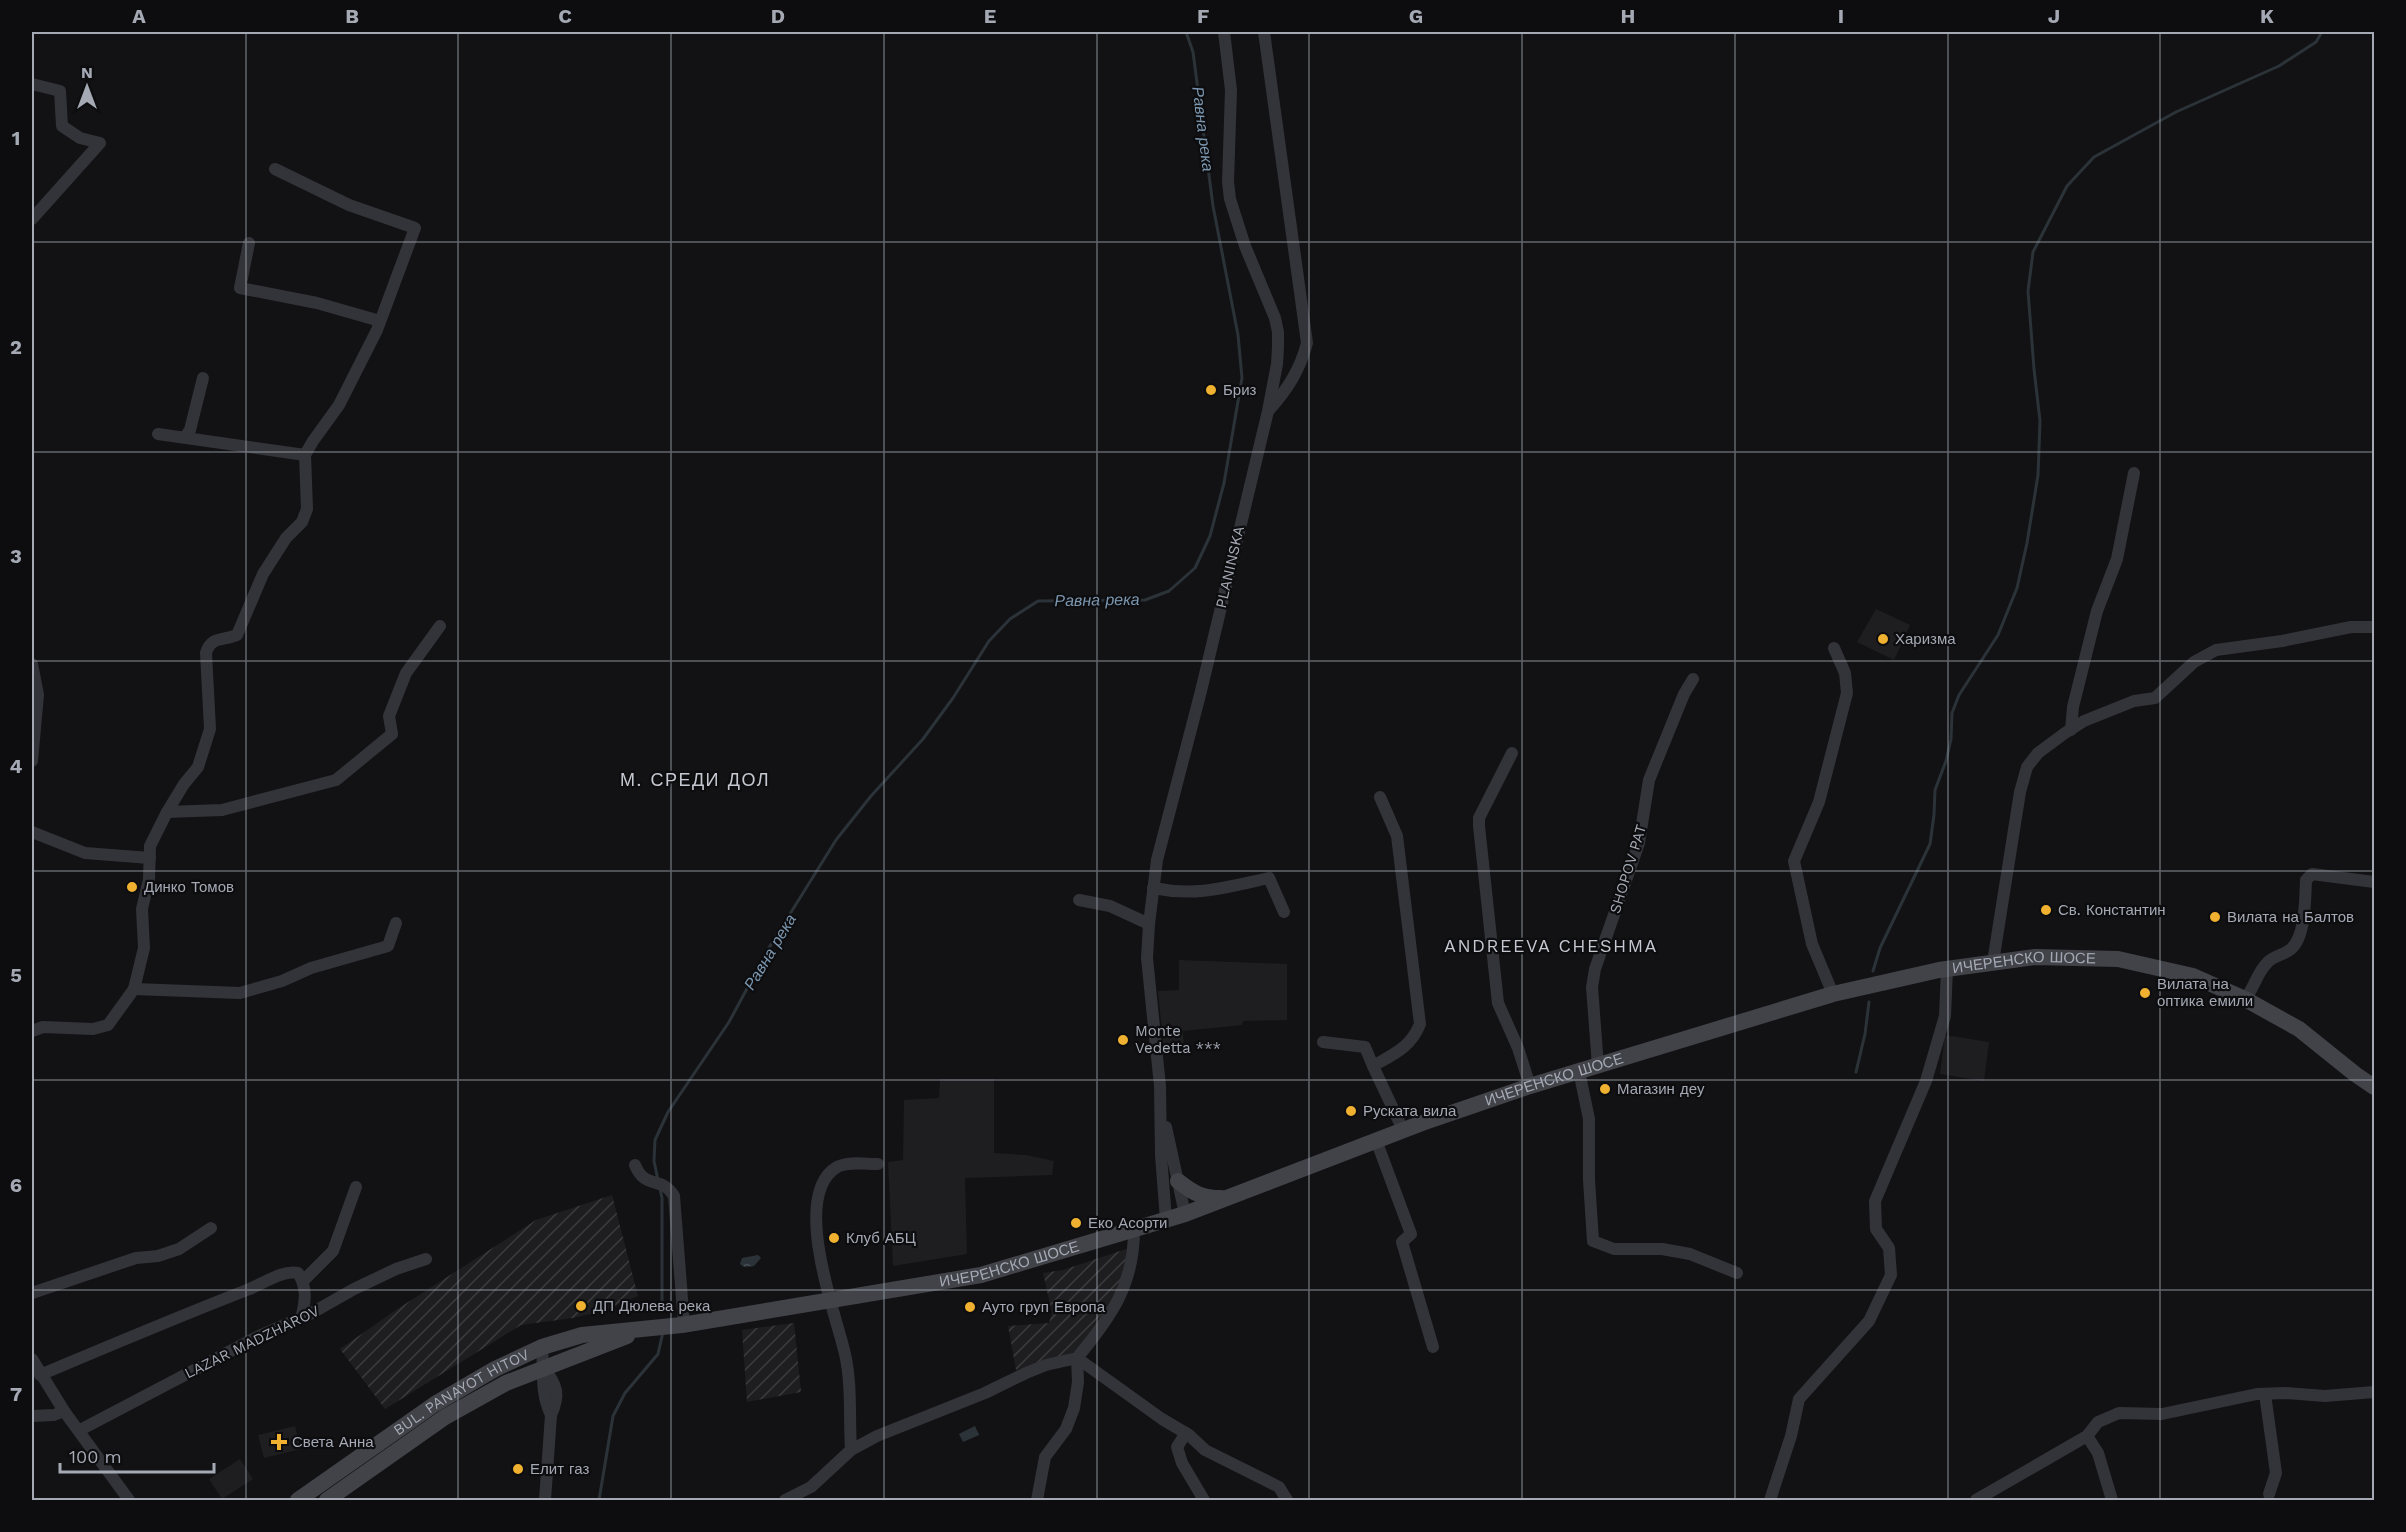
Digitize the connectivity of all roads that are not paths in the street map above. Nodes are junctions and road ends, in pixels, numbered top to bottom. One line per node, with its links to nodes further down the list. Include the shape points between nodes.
1 (1224, 32): 9 (street, PLANINSKA, via 1231,90 1230,199 1278,332 1277,364)
2 (1264, 32): 9 (street, via 1307,343 1302,362 1285,393)
3 (32, 84): 5 (street, via 60,91 62,126 80,138 99,143)
4 (275, 169): 7 (street, via 349,205 415,228)
5 (32, 219)
6 (249, 243): 7 (street, via 240,288 317,303)
7 (380, 321): 12 (street, via 339,405)
8 (204, 378): 11 (street)
9 (1268, 411): 27 (street, PLANINSKA)
10 (158, 434): 11 (street)
11 (185, 437): 12 (street)
12 (305, 455): 23 (street, via 307,509 302,522 286,538 263,574 237,635 208,645 210,729 198,767)
13 (2134, 473): 19 (street, via 2117,559 2097,611)
14 (440, 626): 23 (street, via 406,673 389,716 392,735 336,780 222,810)
15 (2374, 627): 19 (street, via 2351,627 2216,650 2194,662 2155,698 2134,701)
16 (1834, 648): 35 (street, via 1845,673 1847,693 1819,802 1794,861 1812,944)
17 (32, 664): 21 (street, via 38,695)
18 (1693, 678): 40 (street, SHOPOV PAT, via 1649,780 1639,843 1595,969 1592,987)
19 (2071, 729): 32 (street, via 2038,753 2027,767)
20 (1512, 753): 42 (street, via 1479,818 1479,826 1498,1003)
21 (32, 761)
22 (1380, 797): 39 (street, via 1397,836 1420,1024 1415,1037 1403,1048)
23 (167, 812): 25 (street, via 150,846)
24 (32, 832): 25 (street, via 85,854)
25 (150, 858): 34 (street, via 142,909 144,948)
26 (2374, 882): 36 (street, via 2312,874 2306,880 2300,936 2292,948 2269,960)
27 (1153, 888): 29 (street, via 1178,893 1215,890 1269,878); 31 (street, PLANINSKA)
28 (1079, 900): 31 (street, via 1110,906)
29 (1284, 912)
30 (396, 923): 34 (street, via 388,946 240,993)
31 (1149, 924): 44 (street, PLANINSKA, via 1148,958)
32 (1993, 962): 33 (street, ИЧЕРЕНСКО ШОСЕ); 36 (street, ИЧЕРЕНСКО ШОСЕ, via 2035,957 2118,959 2193,976)
33 (1947, 969): 35 (street, ИЧЕРЕНСКО ШОСЕ); 87 (street, via 1945,1016 1926,1081 1875,1201 1876,1229 1889,1248 1891,1275 1869,1321 1799,1399)
34 (134, 989): 37 (street, via 108,1024 93,1029)
35 (1833, 994): 40 (street, ИЧЕРЕНСКО ШОСЕ)
36 (2245, 999): 43 (street, ИЧЕРЕНСКО ШОСЕ, via 2299,1029)
37 (32, 1030)
38 (1323, 1042): 39 (street, via 1365,1047)
39 (1373, 1066): 45 (street)
40 (1598, 1066): 41 (street, ИЧЕРЕНСКО ШОСЕ)
41 (1579, 1071): 42 (street, ИЧЕРЕНСКО ШОСЕ); 57 (street, via 1589,1119 1593,1240 1614,1249 1662,1249 1690,1254)
42 (1530, 1086): 45 (street, ИЧЕРЕНСКО ШОСЕ)
43 (2374, 1087)
44 (1161, 1107): 49 (street); 53 (street)
45 (1403, 1130): 46 (street, ИЧЕРЕНСКО ШОСЕ)
46 (1376, 1140): 51 (street, ИЧЕРЕНСКО ШОСЕ); 65 (street, via 1411,1234 1402,1242)
47 (878, 1164): 60 (street, via 840,1165 829,1173 822,1190 816,1230)
48 (635, 1165): 62 (street, via 639,1176 665,1185 674,1196)
49 (1178, 1181): 51 (street, via 1194,1194); 52 (street)
50 (356, 1187): 58 (street, via 333,1251)
51 (1225, 1198): 52 (street, ИЧЕРЕНСКО ШОСЕ)
52 (1185, 1214): 53 (street, ИЧЕРЕНСКО ШОСЕ)
53 (1166, 1220): 55 (street, ИЧЕРЕНСКО ШОСЕ)
54 (211, 1228): 59 (street, via 178,1249 136,1258)
55 (1134, 1230): 60 (street, ИЧЕРЕНСКО ШОСЕ, via 981,1275); 66 (street, via 1134,1254 1113,1313)
56 (426, 1259): 61 (street, LAZAR MADZHAROV, via 396,1269)
57 (1737, 1274)
58 (303, 1281): 61 (street, via 306,1301); 69 (street, via 298,1273 287,1271)
59 (32, 1293)
60 (831, 1302): 62 (street, ИЧЕРЕНСКО ШОСЕ); 77 (street, via 845,1354)
61 (301, 1318): 74 (street, LAZAR MADZHAROV)
62 (683, 1325): 63 (street, BUL. PANAYOT HITOV)
63 (645, 1329): 64 (street, BUL. PANAYOT HITOV, via 582,1335); 68 (street, BUL. PANAYOT HITOV)
64 (542, 1347): 68 (street); 80 (street, BUL. PANAYOT HITOV, via 435,1404)
65 (1433, 1347)
66 (1077, 1358): 75 (street); 77 (street, via 1026,1373); 84 (street, via 1074,1408 1066,1429 1045,1457)
67 (32, 1359): 69 (street)
68 (543, 1368): 81 (street, BUL. PANAYOT HITOV, via 506,1383 445,1417); 82 (street, via 542,1383 551,1415)
69 (40, 1375): 72 (street)
70 (2374, 1392): 71 (street, via 2325,1396)
71 (2265, 1394): 76 (street, via 2162,1414 2119,1413 2098,1422); 78 (street, via 2276,1473)
72 (64, 1411): 73 (street); 74 (street)
73 (32, 1416)
74 (80, 1430): 79 (street)
75 (1186, 1433): 85 (street, via 1177,1447); 86 (street, via 1205,1450 1279,1487)
76 (2087, 1436): 88 (street); 89 (street, via 2098,1453)
77 (851, 1450): 83 (street, via 811,1487)
78 (2269, 1494)
79 (129, 1500)
80 (298, 1500)
81 (327, 1500)
82 (545, 1500)
83 (785, 1500)
84 (1037, 1500)
85 (1204, 1500)
86 (1287, 1500)
87 (1770, 1500)
88 (1976, 1500)
89 (2112, 1500)

